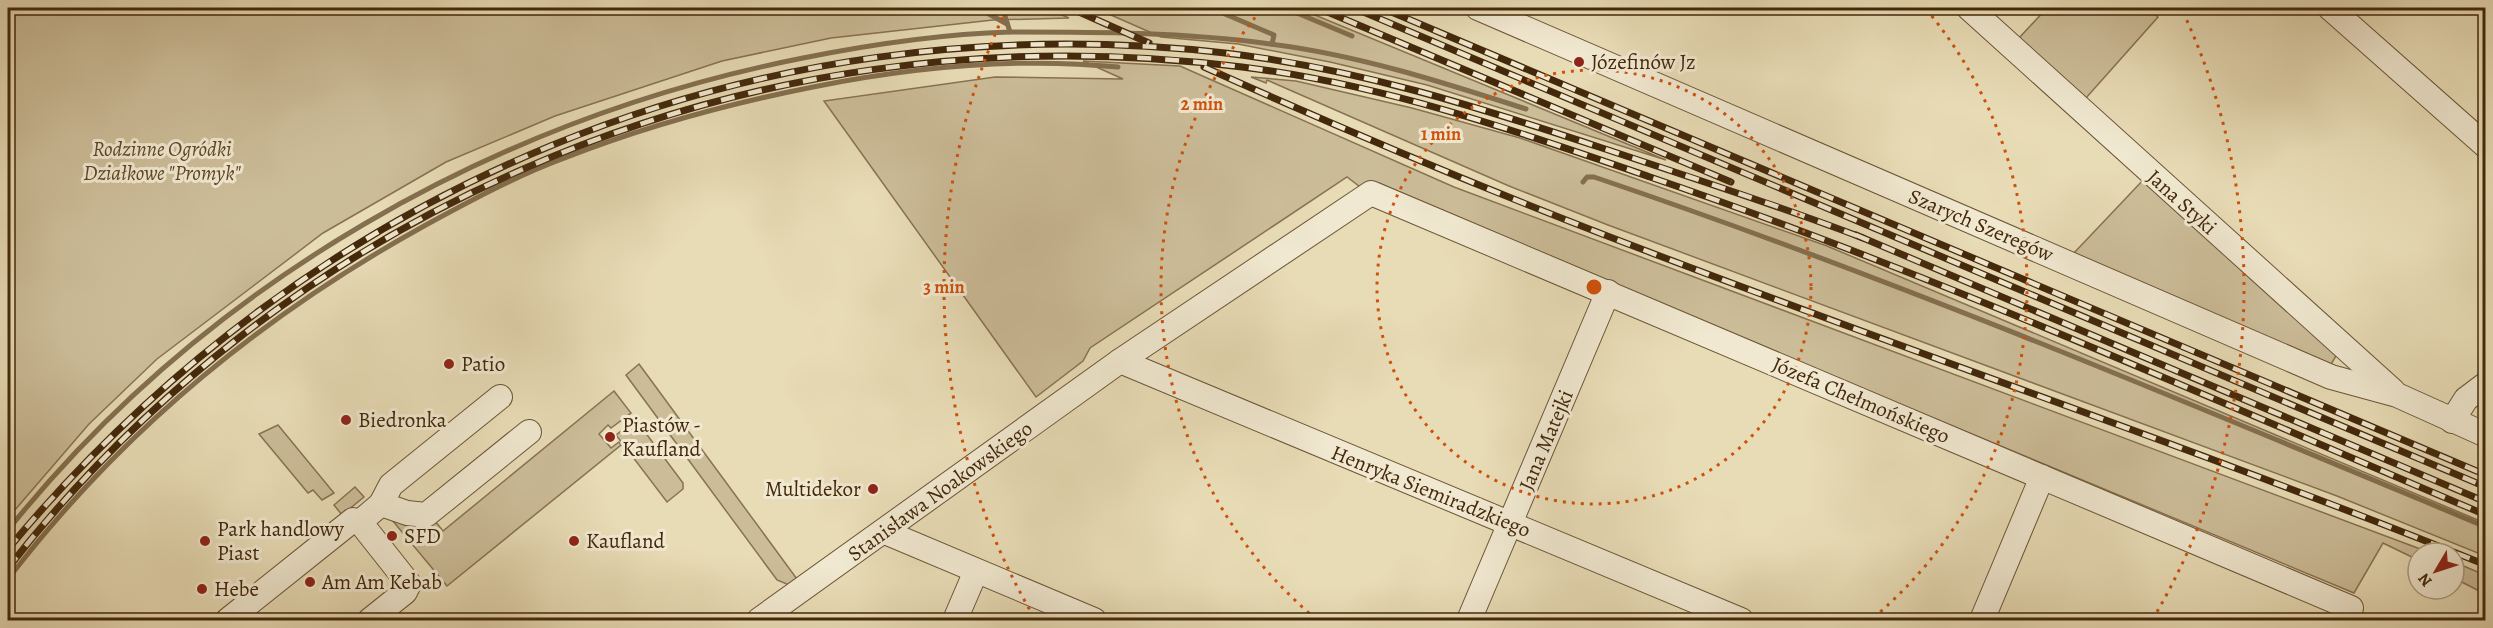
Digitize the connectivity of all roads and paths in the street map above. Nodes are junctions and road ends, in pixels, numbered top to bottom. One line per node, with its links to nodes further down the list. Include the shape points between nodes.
1 (1478, 8): 9 (street, Szarych Szeregów, via 2331,377)
2 (1969, 8): 9 (street, Jana Styki)
3 (2330, 8): 4 (street)
4 (2486, 146)
5 (1371, 193): 6 (street, Józefa Chełmońskiego); 7 (street, Stanisława Noakowskiego)
6 (1608, 292): 14 (street, Józefa Chełmońskiego); 17 (street, Jana Matejki)
7 (1120, 361): 17 (street, Henryka Siemiradzkiego); 18 (street, Stanisława Noakowskiego)
8 (2486, 384): 11 (street, via 2466,399)
9 (2397, 394): 11 (street, Szarych Szeregów)
10 (500, 397): 15 (street, via 391,485)
11 (2452, 420): 13 (street, Szarych Szeregów)
12 (529, 432): 15 (street, via 426,515 416,516)
13 (2486, 435)
14 (2042, 477): 20 (street, Józefa Chełmońskiego); 28 (street)
15 (381, 504): 16 (street)
16 (360, 522): 21 (street, via 347,523); 22 (street, via 409,584 405,592)
17 (1510, 523): 26 (street, Jana Matejki); 27 (street, Henryka Siemiradzkiego)
18 (885, 532): 19 (street); 23 (street, Stanisława Noakowskiego)
19 (976, 571): 24 (street); 25 (street)
20 (2351, 608)
21 (228, 621)
22 (370, 621)
23 (759, 621)
24 (955, 621)
25 (1094, 621)
26 (1469, 621)
27 (1742, 621)
28 (1982, 621)

